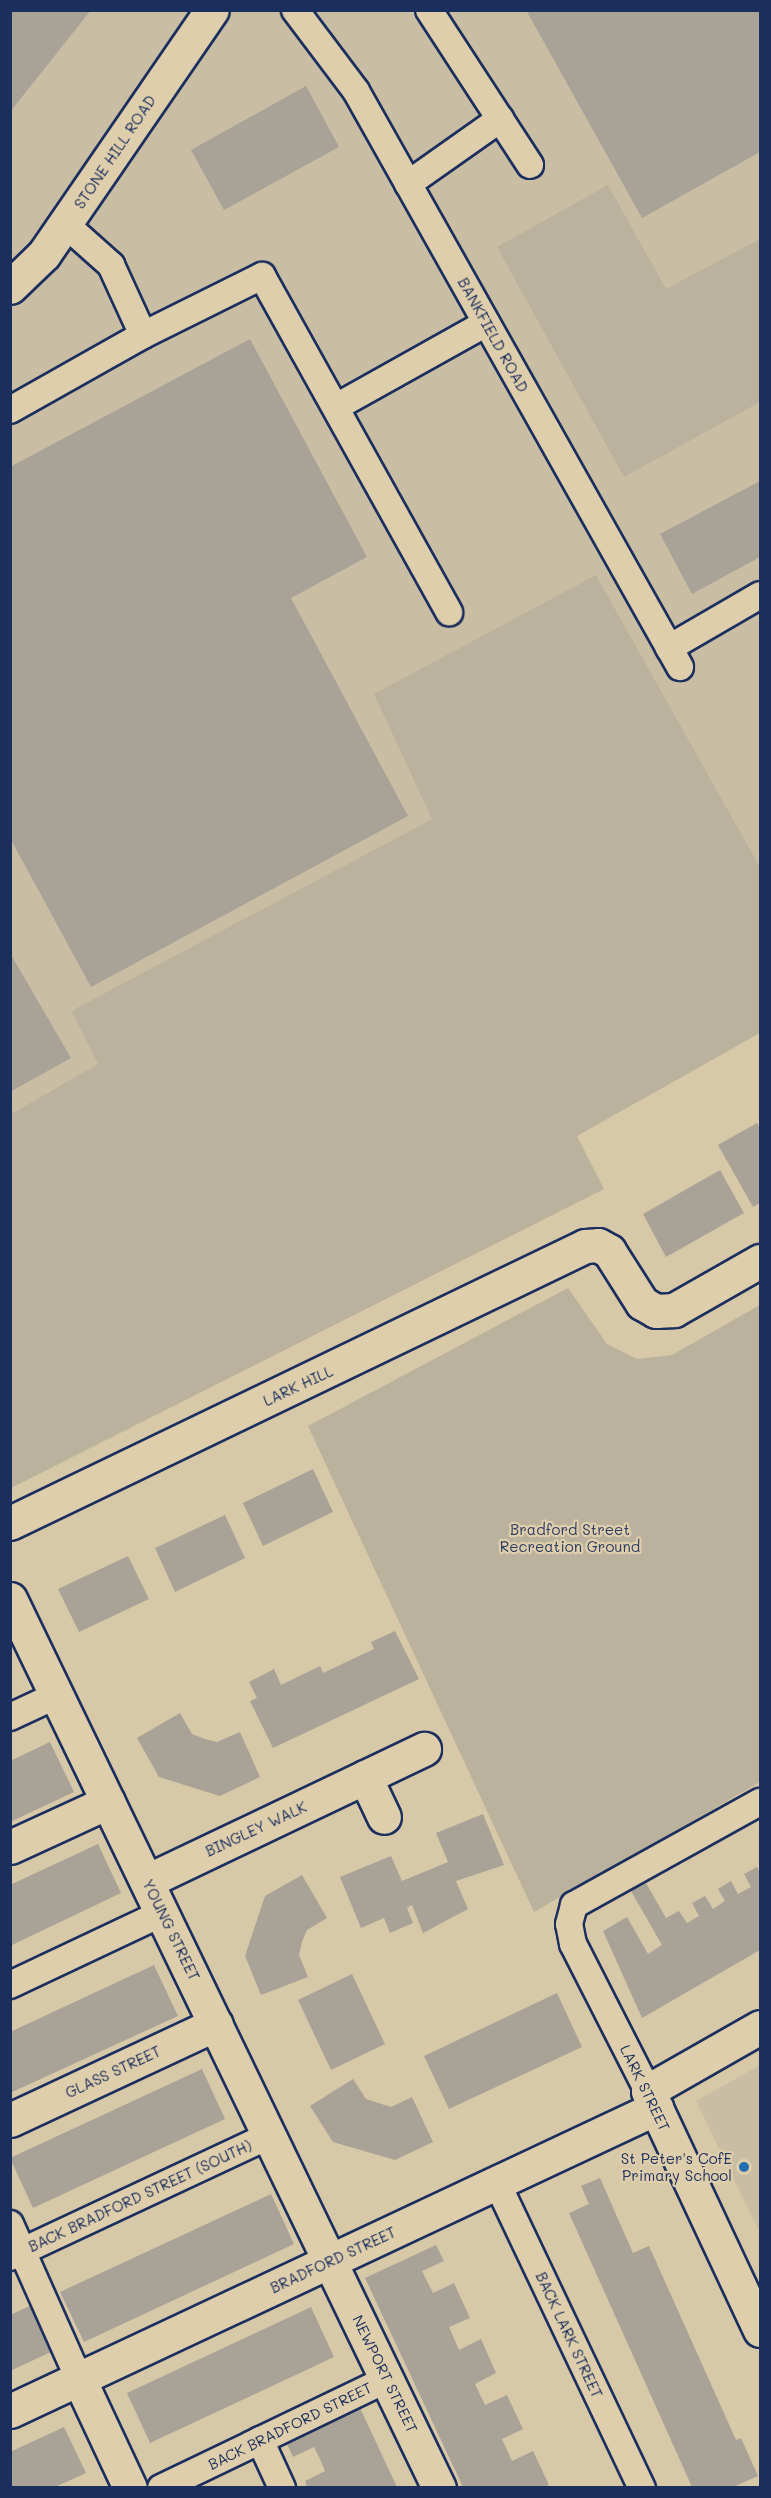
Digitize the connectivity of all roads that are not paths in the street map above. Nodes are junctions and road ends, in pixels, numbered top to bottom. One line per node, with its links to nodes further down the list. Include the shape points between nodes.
1 (212, 10): 7 (street, STONE HILL ROAD)
2 (295, 10): 6 (lane, BANKFIELD ROAD, via 356,91)
3 (429, 10): 4 (lane)
4 (500, 119): 5 (lane); 6 (lane)
5 (530, 165)
6 (408, 184): 9 (lane, BANKFIELD ROAD)
7 (65, 224): 8 (street, STONE HILL ROAD, via 44,254); 10 (lane, via 111,265)
8 (10, 287)
9 (486, 323): 11 (lane); 13 (lane, BANKFIELD ROAD, via 675,658)
10 (143, 335): 11 (lane, via 262,276); 12 (lane)
11 (336, 407): 14 (lane)
12 (10, 410)
13 (760, 595)
14 (449, 612)
15 (760, 1261): 16 (street, LARK HILL, via 674,1310 656,1311 642,1303 609,1251 598,1245 585,1246)
16 (10, 1523)
17 (10, 1599): 18 (street, YOUNG STREET)
18 (57, 1695): 19 (lane); 22 (street, YOUNG STREET)
19 (10, 1717)
20 (424, 1749): 21 (street, BINGLEY WALK)
21 (365, 1777): 24 (street); 26 (street, BINGLEY WALK)
22 (108, 1802): 25 (street); 26 (street, YOUNG STREET)
23 (760, 1802): 31 (lane, LARK STREET, via 574,1905 569,1924 573,1944)
24 (384, 1816)
25 (10, 1846)
26 (147, 1881): 27 (street, YOUNG STREET)
27 (162, 1913): 28 (lane); 29 (street, YOUNG STREET)
28 (10, 1985)
29 (216, 2024): 32 (street, GLASS STREET); 33 (street, YOUNG STREET)
30 (760, 2026): 31 (street, BRADFORD STREET)
31 (652, 2100): 34 (street, BRADFORD STREET); 38 (street, LARK STREET)
32 (10, 2120)
33 (270, 2135): 36 (lane, BACK BRADFORD STREET (SOUTH)); 37 (street, YOUNG STREET)
34 (496, 2183): 37 (street, BRADFORD STREET); 47 (lane, BACK LARK STREET)
35 (10, 2224): 36 (lane)
36 (16, 2254): 39 (lane)
37 (330, 2261): 39 (street, BRADFORD STREET); 40 (street, NEWPORT STREET)
38 (760, 2330)
39 (79, 2379): 41 (street, BRADFORD STREET); 43 (street)
40 (387, 2379): 42 (lane, BACK BRADFORD STREET); 46 (street, NEWPORT STREET)
41 (10, 2411)
42 (260, 2440): 44 (lane, BACK BRADFORD STREET); 45 (lane)
43 (130, 2487)
44 (161, 2487)
45 (282, 2487)
46 (440, 2487)
47 (642, 2487)

